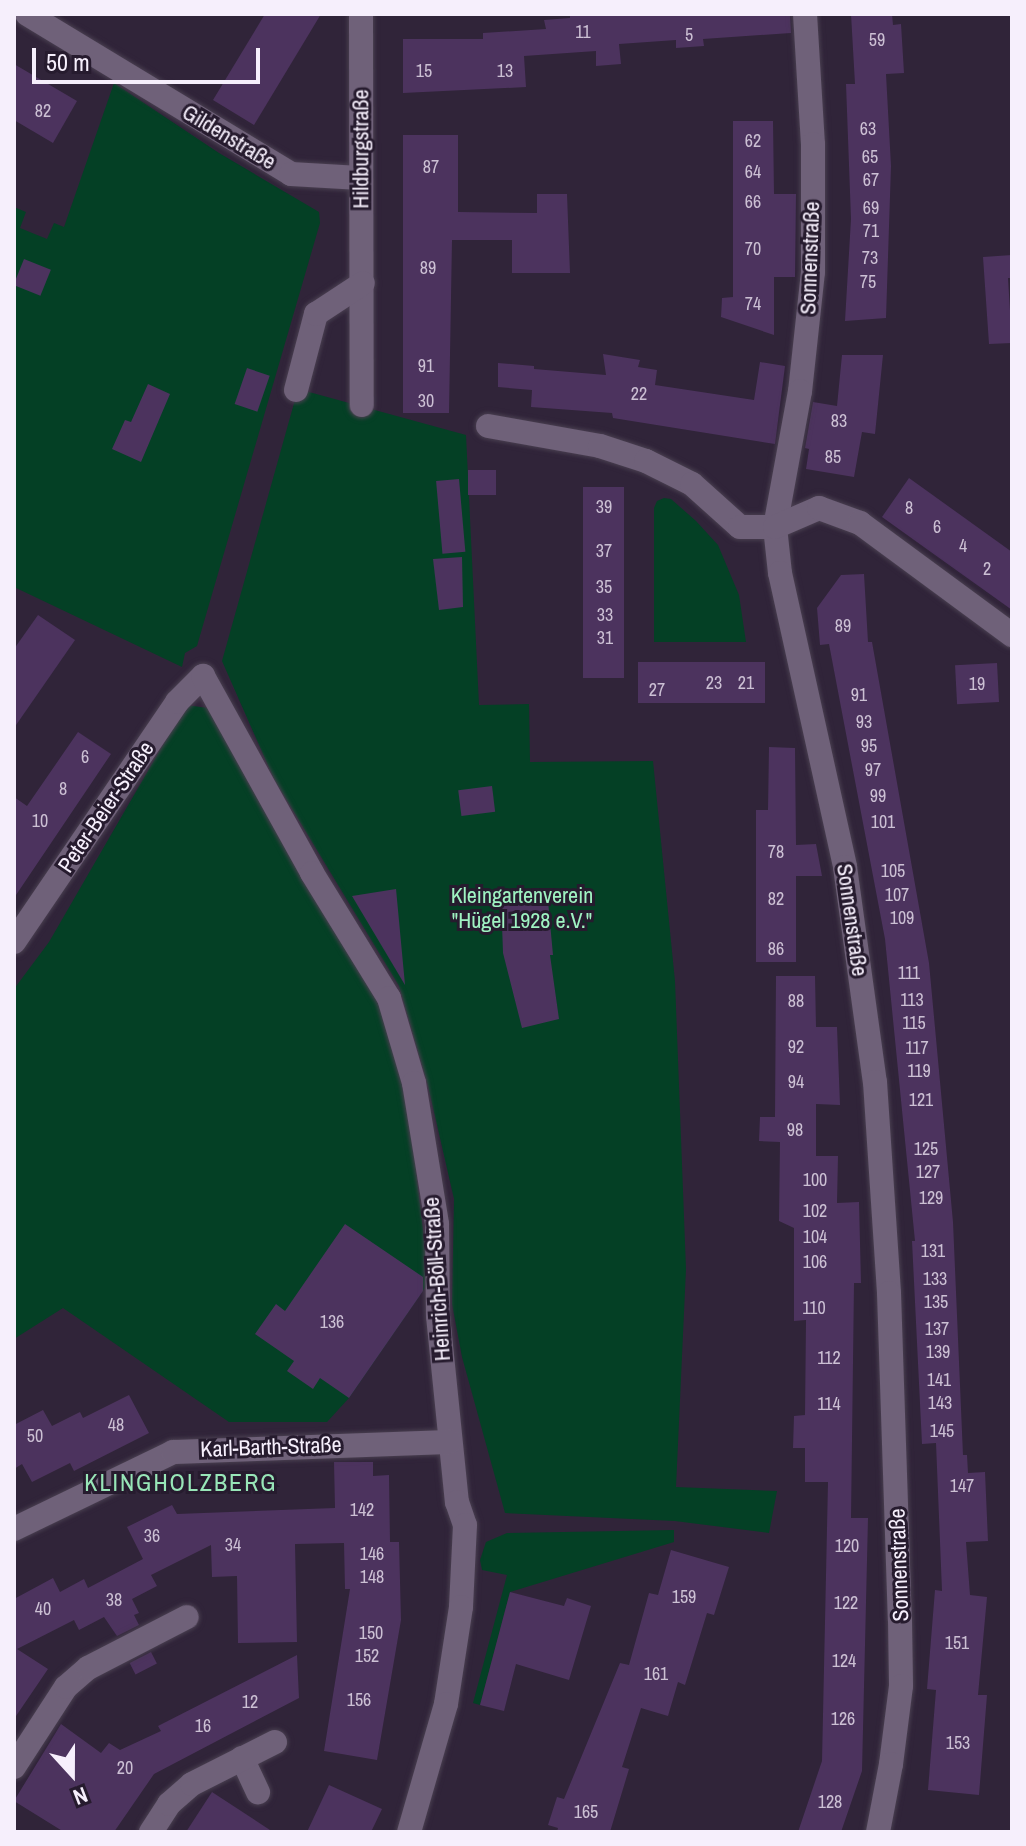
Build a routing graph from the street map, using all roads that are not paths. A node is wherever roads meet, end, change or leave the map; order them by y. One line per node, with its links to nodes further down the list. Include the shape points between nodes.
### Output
1 (27, 14): 4 (street, Gildenstraße, via 291,174)
2 (361, 14): 4 (street, Hildburgstraße)
3 (805, 14): 9 (street, Sonnenstraße, via 813,272 800,391)
4 (360, 178): 5 (street, Hildburgstraße)
5 (363, 283): 6 (street, via 316,314); 7 (street, Hildburgstraße)
6 (296, 390)
7 (362, 405)
8 (488, 426): 9 (street, via 600,446 646,461 692,484 740,527)
9 (775, 527): 10 (street, via 819,508 860,523); 22 (street, Sonnenstraße, via 780,573 845,867 875,1082 889,1293 901,1686)
10 (1012, 635)
11 (203, 676): 12 (street, Peter-Beier-Straße, via 177,702); 13 (street, Heinrich-Böll-Straße, via 312,873 389,998 414,1083 437,1224 438,1316)
12 (14, 942)
13 (450, 1442): 14 (street, Karl-Barth-Straße, via 173,1452); 21 (street, Heinrich-Böll-Straße, via 465,1525 461,1607 446,1704)
14 (14, 1529)
15 (187, 1617): 18 (street, via 77,1677)
16 (275, 1742): 17 (street)
17 (242, 1758): 19 (street); 20 (street, via 192,1784 169,1804)
18 (14, 1767)
19 (258, 1792)
20 (151, 1832)
21 (409, 1832)
22 (878, 1832)

